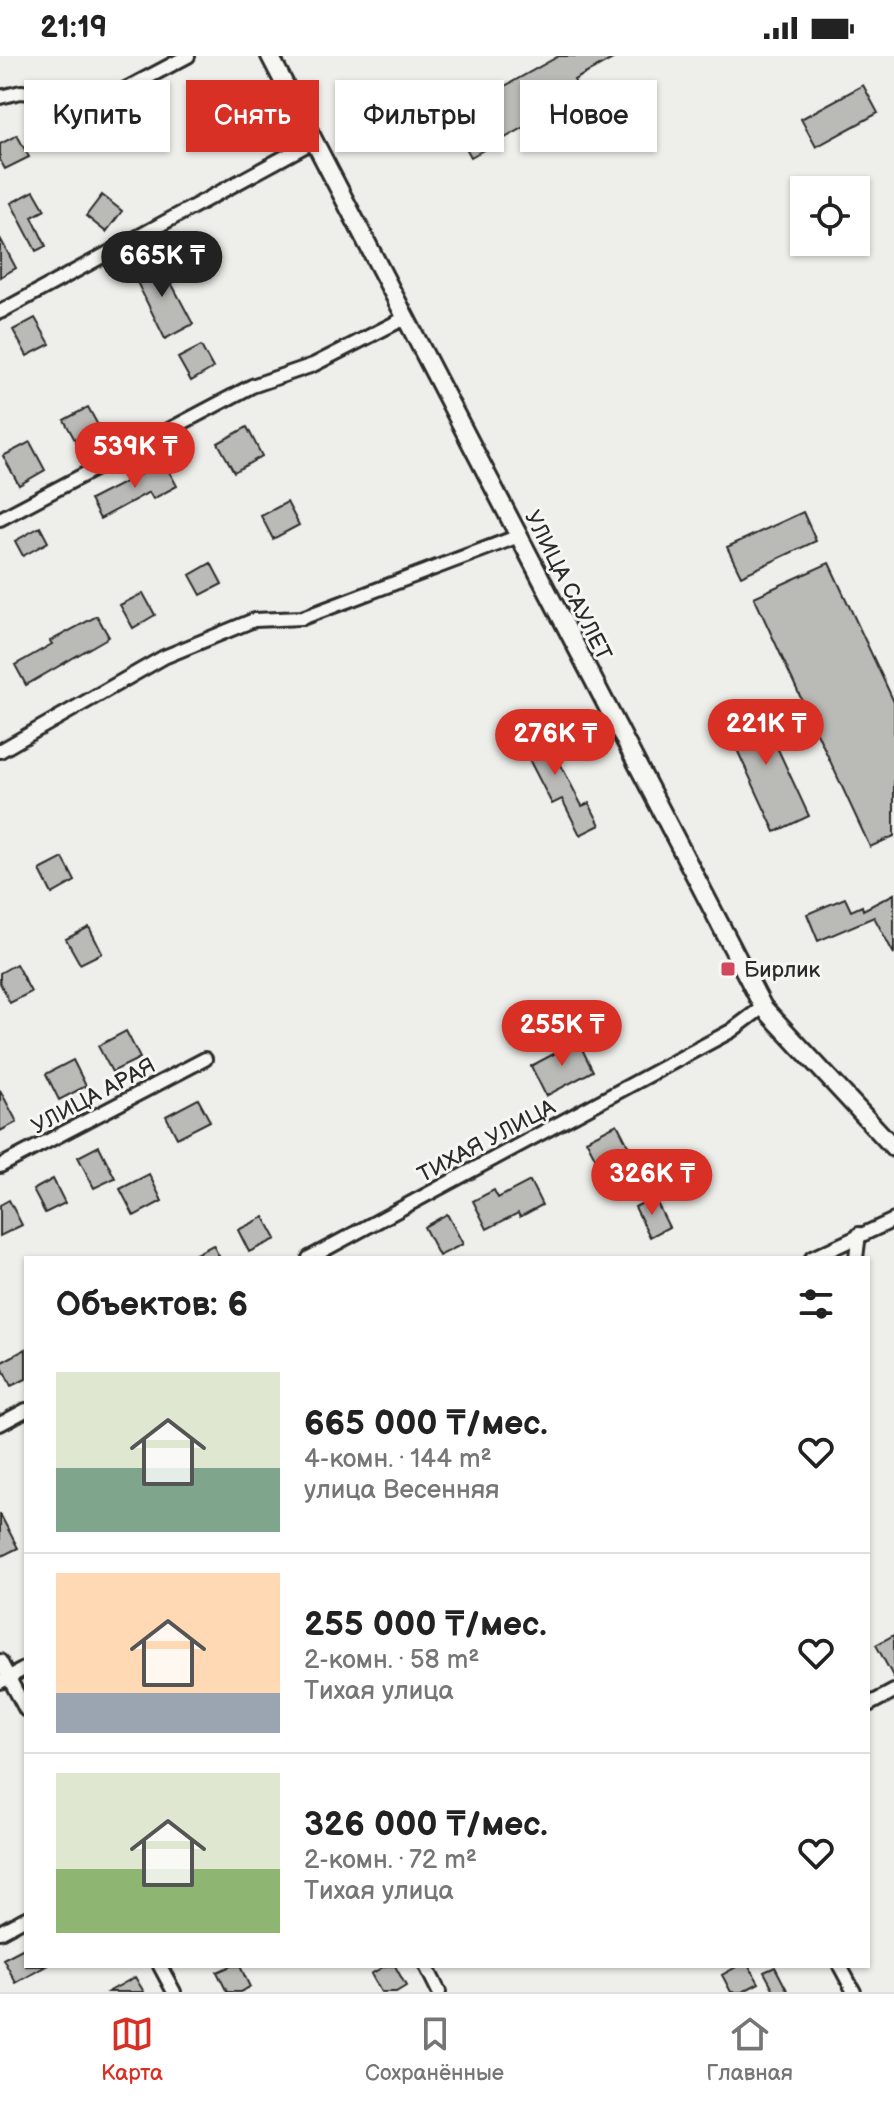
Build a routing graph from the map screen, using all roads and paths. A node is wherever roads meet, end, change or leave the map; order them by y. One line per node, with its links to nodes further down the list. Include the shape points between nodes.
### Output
1 (188, 56): 4 (street, via 103,101 21,92)
2 (270, 56): 3 (street, УЛИЦА САУЛЕТ)
3 (282, 80)
4 (0, 97)
5 (319, 151): 8 (street, УЛИЦА САУЛЕТ)
6 (294, 152): 7 (street)
7 (0, 312)
8 (405, 318): 9 (street, via 313,365 252,386); 10 (street, УЛИЦА САУЛЕТ)
9 (0, 519)
10 (519, 536): 11 (street, via 302,618 254,620 164,657); 12 (street, УЛИЦА САУЛЕТ)
11 (0, 751)
12 (763, 1007): 14 (street, УЛИЦА САУЛЕТ); 18 (street, ТИХАЯ УЛИЦА, via 731,1031)
13 (205, 1059): 15 (street, УЛИЦА АРАЯ)
14 (894, 1148)
15 (0, 1166)
16 (894, 1220): 17 (street)
17 (859, 1234): 19 (street); 20 (street)
18 (313, 1256)
19 (816, 1256)
20 (856, 1256)
21 (24, 1411): 22 (street)
22 (0, 1424)
23 (0, 1661): 25 (street)
24 (24, 1669): 25 (street)
25 (4, 1680): 28 (street)
26 (894, 1691): 27 (street)
27 (870, 1704)
28 (24, 1707)
29 (24, 1919): 30 (street)
30 (0, 1932)
31 (161, 1968): 35 (street)
32 (427, 1968): 36 (street)
33 (841, 1968): 34 (street)
34 (852, 1988): 37 (street)
35 (174, 1992)
36 (439, 1992)
37 (836, 1992)

